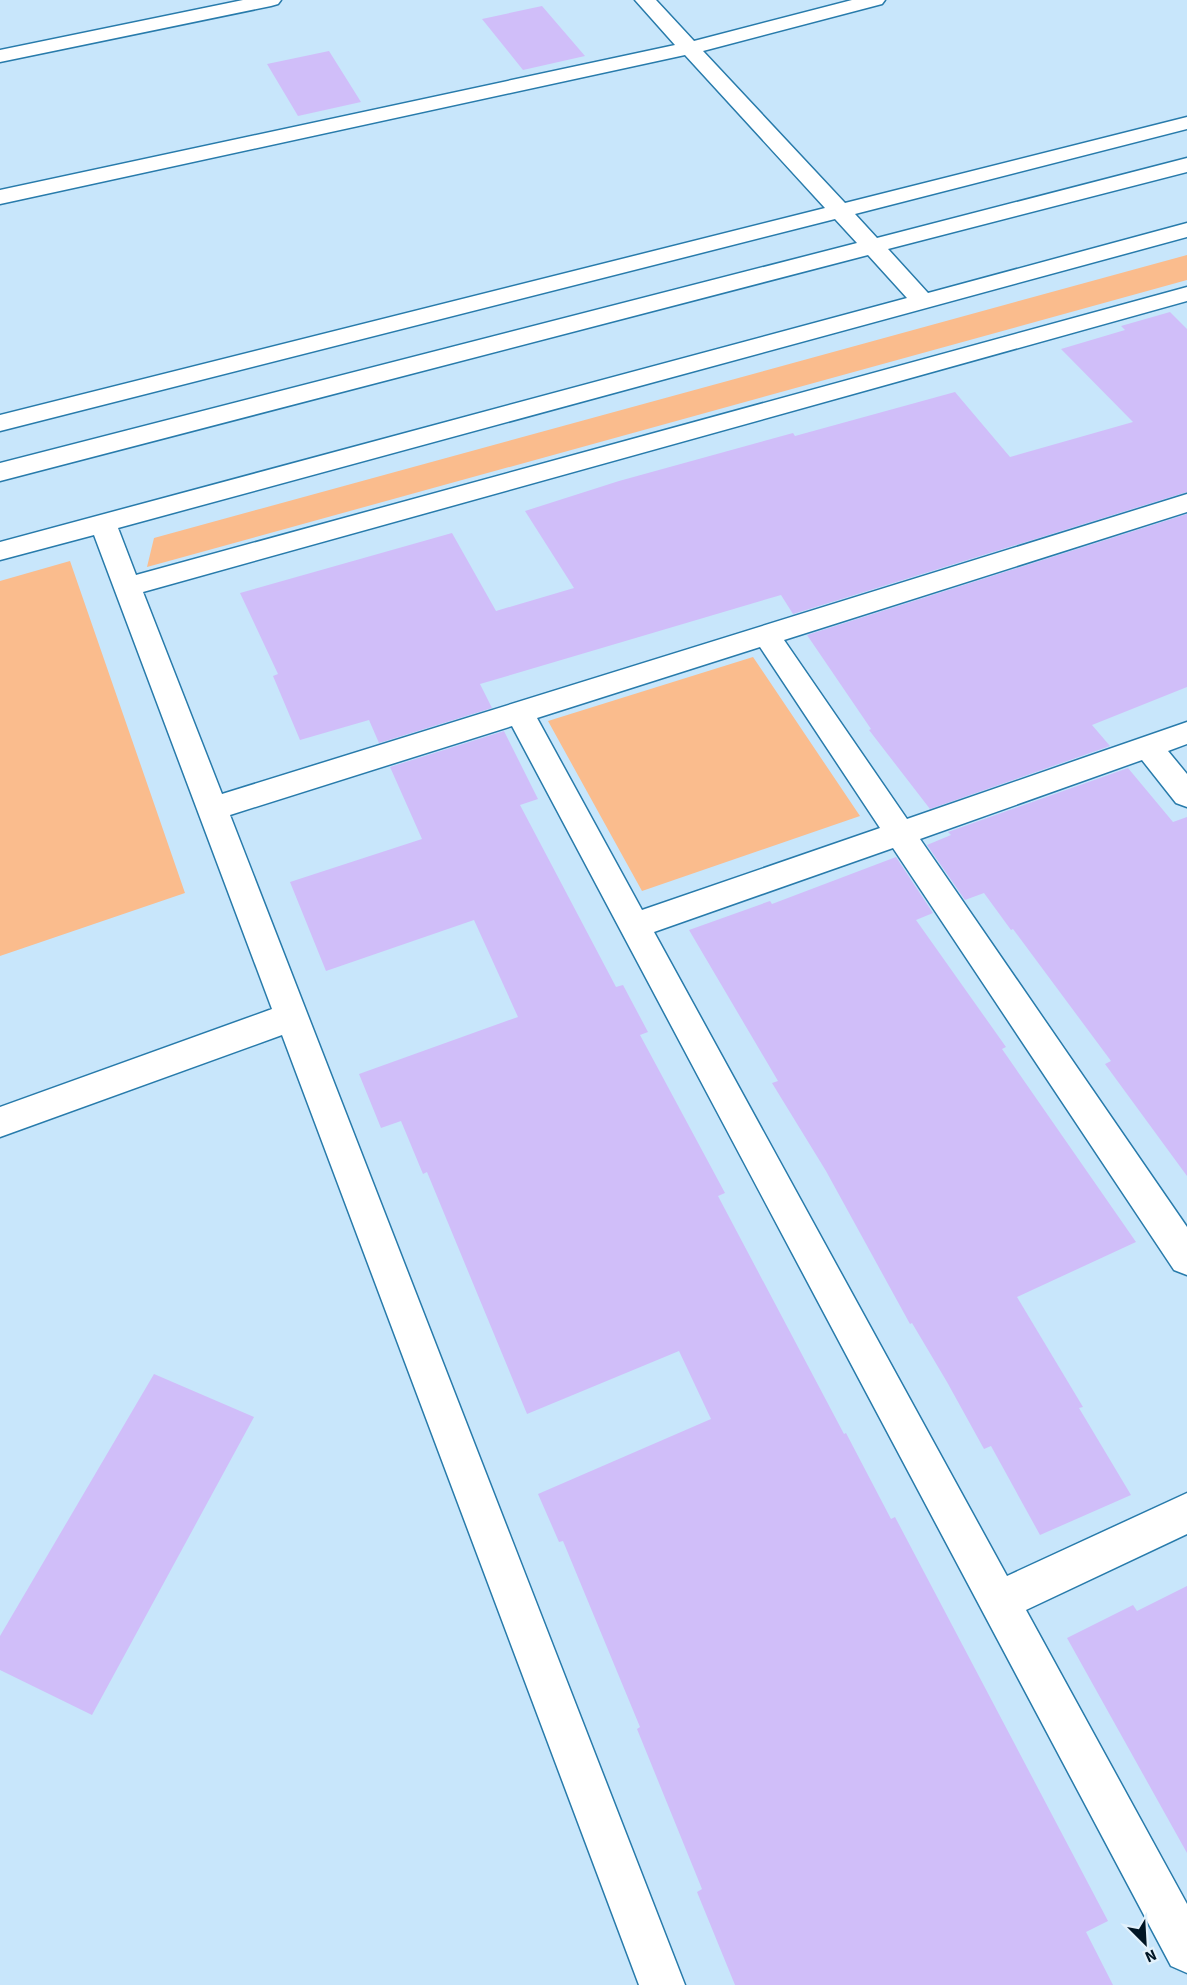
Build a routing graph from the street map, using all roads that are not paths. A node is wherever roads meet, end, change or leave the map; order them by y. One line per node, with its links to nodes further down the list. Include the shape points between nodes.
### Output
1 (271, 0): 5 (street)
2 (645, 0): 4 (street)
3 (875, 0): 4 (street)
4 (689, 48): 8 (street); 9 (street)
5 (0, 56)
6 (1187, 123): 9 (street)
7 (1187, 165): 11 (street)
8 (0, 197)
9 (839, 212): 11 (street); 14 (street)
10 (1187, 230): 13 (street)
11 (872, 246): 13 (street); 15 (street)
12 (1182, 300): 19 (street)
13 (924, 302): 17 (street)
14 (0, 423)
15 (0, 472)
16 (1187, 503): 20 (street)
17 (103, 523): 18 (street); 19 (street)
18 (0, 551)
19 (127, 587): 25 (street)
20 (766, 635): 21 (street); 26 (street)
21 (519, 712): 25 (street); 27 (street)
22 (1187, 733): 23 (street)
23 (1148, 747): 24 (street); 26 (street)
24 (1187, 795)
25 (212, 809): 28 (street)
26 (900, 833): 27 (street); 30 (street)
27 (634, 926): 32 (street)
28 (291, 1017): 29 (street); 34 (street)
29 (0, 1122)
30 (1187, 1258)
31 (1187, 1513): 32 (street)
32 (999, 1601): 33 (street)
33 (1187, 1950)
34 (662, 1985)

